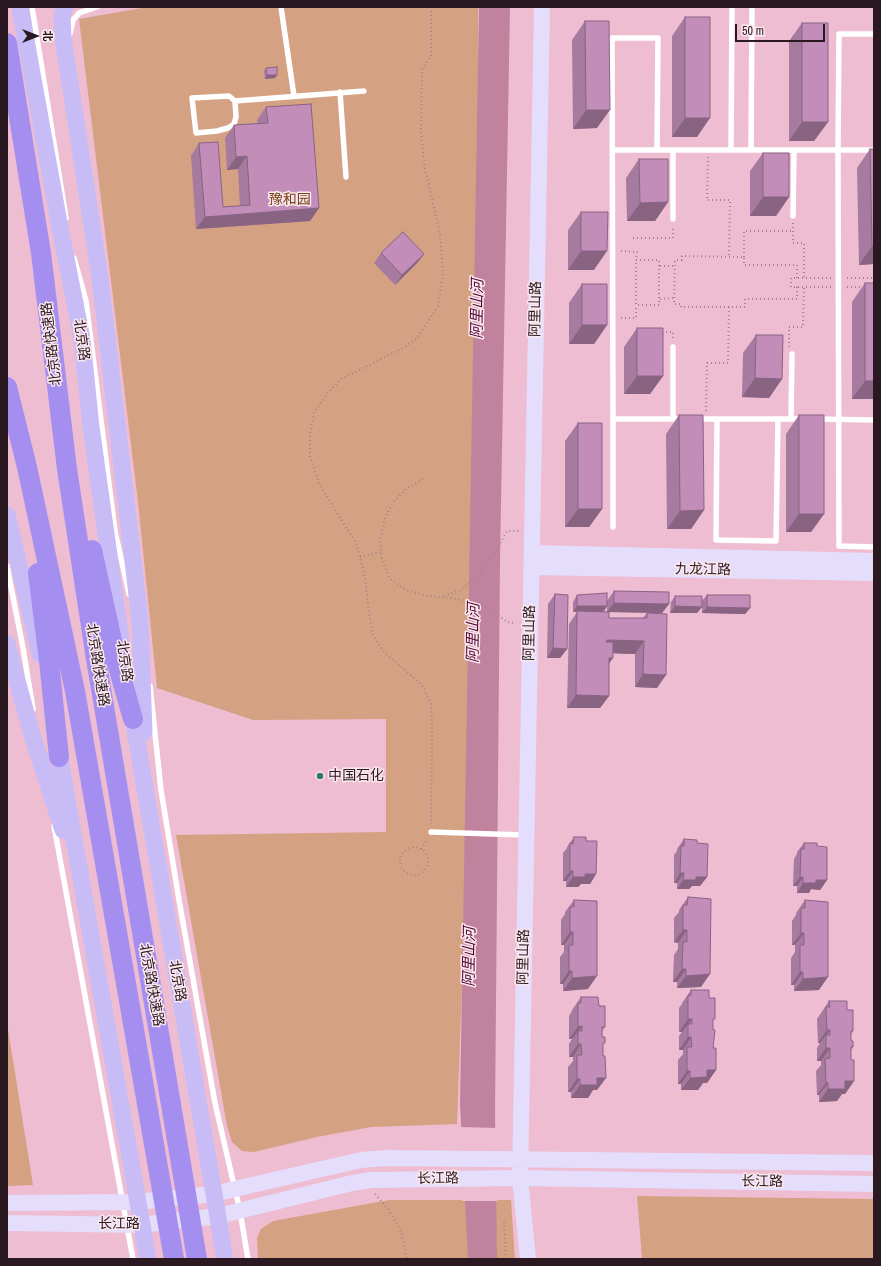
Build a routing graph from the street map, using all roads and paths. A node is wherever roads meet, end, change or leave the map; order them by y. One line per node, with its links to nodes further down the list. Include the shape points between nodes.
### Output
1 (20, 7): 86 (main road, 北京路, via 82,339 91,427)
2 (32, 7): 30 (lane)
3 (65, 7): 82 (main road, via 62,15 63,38 100,278 140,621)
4 (97, 7): 11 (lane, via 79,13 73,20)
5 (281, 7): 16 (lane)
6 (431, 7): 73 (path, via 431,56 422,69 421,133 425,169 440,234 443,276 438,306 417,338 405,347 341,379 314,413 310,434 310,457 320,485 357,545)
7 (542, 7): 74 (street, 阿里山路)
8 (732, 7): 22 (lane)
9 (752, 7): 23 (lane)
10 (874, 34): 25 (lane, via 839,34)
11 (70, 40)
12 (7, 43): 34 (highway, 北京路快速路)
13 (71, 48): 84 (lane, via 111,318 134,508)
14 (364, 91): 15 (lane)
15 (340, 92): 16 (lane); 27 (lane)
16 (294, 96): 17 (lane)
17 (235, 101): 17 (lane, via 229,96 192,98 196,133 216,131 234,124)
18 (613, 150): 19 (lane); 19 (lane, via 612,38 658,38); 33 (lane)
19 (657, 150): 20 (lane)
20 (673, 150): 21 (lane); 29 (lane)
21 (708, 150): 22 (lane); 36 (path, via 707,200 730,200)
22 (731, 150): 23 (lane)
23 (751, 150): 24 (lane)
24 (794, 150): 25 (lane); 28 (lane)
25 (838, 150): 26 (lane); 43 (lane)
26 (874, 150)
27 (346, 177)
28 (793, 216): 31 (path)
29 (673, 219): 32 (path, via 673,238)
30 (67, 224)
31 (793, 232): 37 (path, via 744,231); 42 (path, via 793,243 804,243)
32 (633, 238)
33 (613, 251): 38 (path, via 637,252); 53 (lane)
34 (41, 252): 86 (highway, via 59,337 91,545); 111 (highway, 北京路快速路, via 67,469 101,692)
35 (73, 253): 79 (lane, via 86,301 115,531)
36 (729, 257): 37 (path); 40 (path, via 682,256 682,260 675,260)
37 (744, 257): 41 (path, via 744,265 797,265)
38 (636, 260): 39 (path, via 659,260); 51 (path)
39 (659, 266): 40 (path); 49 (path)
40 (675, 266): 50 (path)
41 (797, 278): 42 (path); 45 (path, via 791,278 791,287)
42 (804, 278): 43 (path)
43 (838, 278): 44 (path); 47 (lane)
44 (874, 278)
45 (797, 287): 46 (path); 52 (path, via 797,299 745,299 745,308)
46 (804, 287): 47 (path); 56 (path, via 803,327 789,327 789,351)
47 (838, 287): 48 (path); 64 (lane)
48 (867, 287)
49 (659, 298): 50 (path); 51 (path, via 659,305)
50 (674, 298): 52 (path, via 674,304 681,304 681,307)
51 (636, 305): 53 (path, via 636,318)
52 (729, 307): 60 (path, via 728,363 707,363)
53 (613, 318): 58 (lane)
54 (657, 332): 55 (path, via 673,332)
55 (673, 347): 59 (lane)
56 (792, 354): 63 (lane)
57 (7, 387): 110 (highway, 北京路快速路, via 31,482 76,698)
58 (613, 419): 59 (lane); 69 (lane)
59 (673, 419): 60 (lane)
60 (706, 419): 61 (lane)
61 (716, 419): 62 (lane); 62 (lane, via 716,540 776,542)
62 (778, 419): 63 (lane)
63 (791, 419): 64 (lane)
64 (839, 419): 65 (lane); 71 (lane, via 839,546)
65 (874, 420)
66 (7, 436): 87 (highway, via 40,583)
67 (423, 479): 72 (path, via 406,489 393,502 385,518 380,542)
68 (7, 515): 87 (main road, via 44,668)
69 (613, 527)
70 (507, 531): 78 (path, via 479,575 462,590)
71 (874, 546)
72 (381, 552): 73 (path); 78 (path, via 390,579 406,590)
73 (360, 557): 90 (path, via 374,635 383,651 422,685 431,703)
74 (532, 560): 75 (street, 九龙江路); 77 (street, 九龙江路); 91 (street, 阿里山路)
75 (874, 562)
76 (7, 566): 88 (lane)
77 (874, 573)
78 (442, 597): 81 (path, via 478,603)
79 (130, 598)
80 (132, 606): 82 (lane)
81 (507, 622)
82 (140, 642): 89 (main road)
83 (7, 644): 88 (main road)
84 (148, 661)
85 (149, 676): 99 (lane, via 167,829 215,1103)
86 (132, 719): 89 (main road, 北京路)
87 (59, 757): 93 (main road)
88 (44, 770): 93 (main road); 101 (lane)
89 (147, 808): 100 (main road, 北京路)
90 (431, 832): 91 (lane); 92 (path)
91 (527, 835): 94 (street, 阿里山路)
92 (421, 849): 92 (path, via 427,858 426,868 417,874 407,873 401,866 402,854 409,848)
93 (84, 900): 101 (main road)
94 (521, 1158): 95 (street, 长江路); 96 (street, 阿里山路); 99 (street, 长江路, via 361,1160)
95 (874, 1163)
96 (520, 1178): 97 (street, 长江路); 98 (street, 长江路); 116 (street, 阿里山路)
97 (364, 1181): 103 (street, 长江路); 114 (path, via 388,1209 401,1231)
98 (874, 1184)
99 (235, 1190): 100 (street, 长江路); 103 (lane)
100 (213, 1194): 101 (street, 长江路); 104 (main road, 北京路)
101 (130, 1202): 102 (street, 长江路); 107 (main road)
102 (7, 1203)
103 (240, 1211): 104 (street, 长江路); 113 (lane)
104 (218, 1216): 107 (street, 长江路); 112 (main road, 北京路)
105 (504, 1222): 115 (path)
106 (7, 1223): 107 (street, 长江路)
107 (134, 1224): 108 (lane); 109 (main road)
108 (133, 1259)
109 (148, 1259)
110 (174, 1259)
111 (197, 1259)
112 (225, 1259)
113 (248, 1259)
114 (406, 1259)
115 (506, 1259)
116 (528, 1259)

